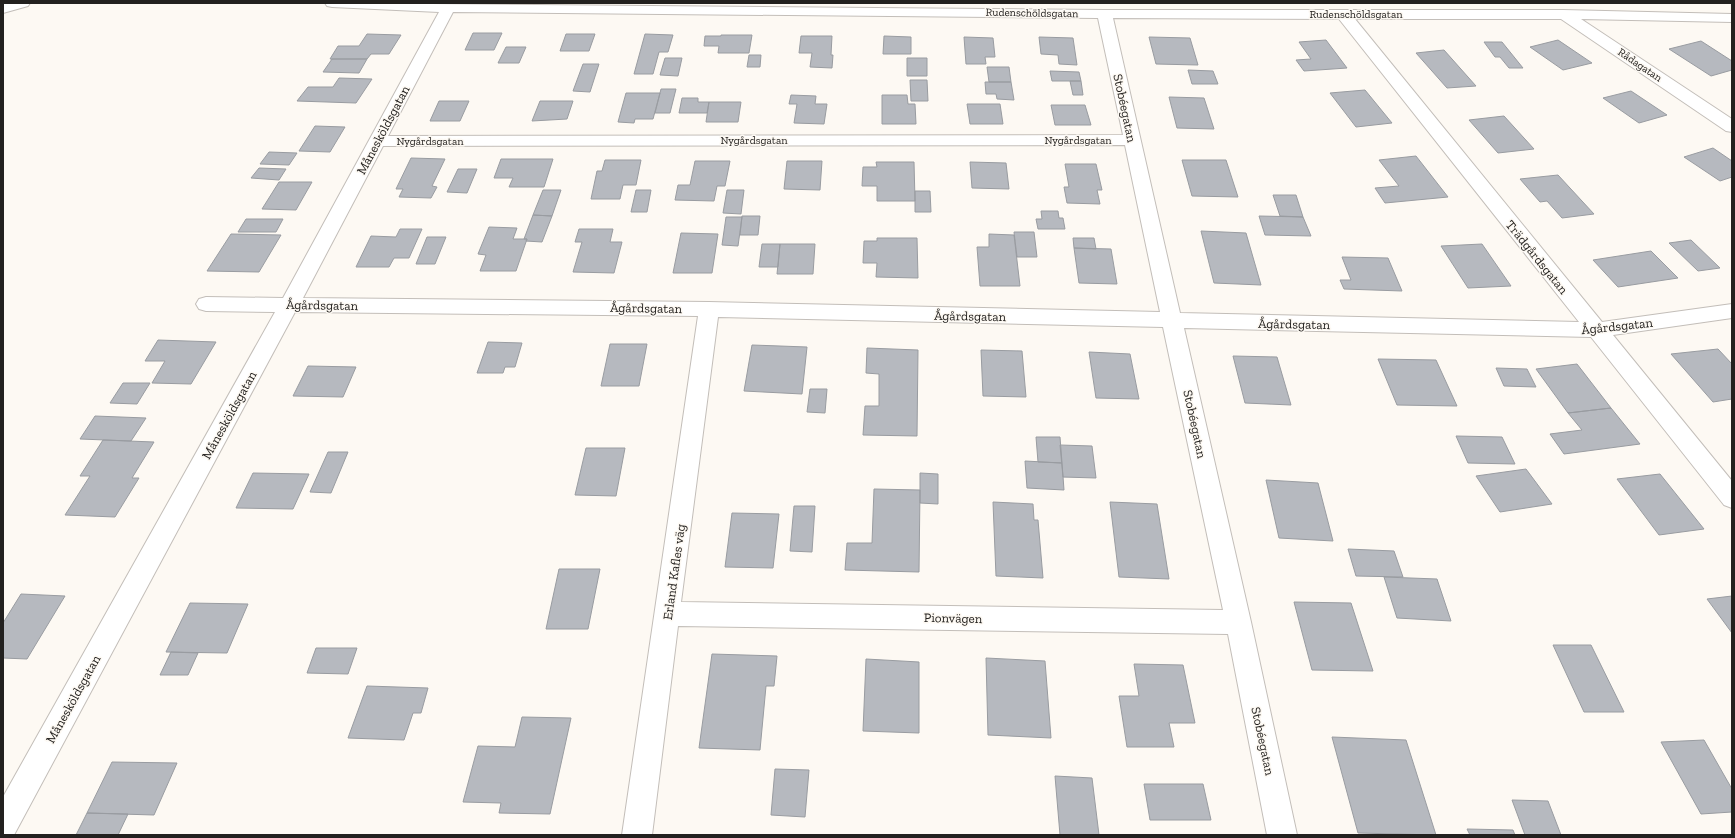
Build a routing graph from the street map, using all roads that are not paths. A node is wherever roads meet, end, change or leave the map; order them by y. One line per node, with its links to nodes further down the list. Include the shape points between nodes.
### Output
1 (332, 3): 3 (street, Rudenschöldsgatan)
2 (1547, 3): 6 (street, Rådagatan)
3 (450, 6): 4 (street, Rudenschöldsgatan); 10 (street, Månesköldsgatan)
4 (1104, 14): 5 (street, Rudenschöldsgatan); 9 (street, Stobéegatan)
5 (1343, 14): 6 (street, Rudenschöldsgatan); 16 (street, Trädgårdsgatan)
6 (1565, 15): 7 (street, Rudenschöldsgatan); 8 (street, Rådagatan)
7 (1732, 18)
8 (1732, 127)
9 (1132, 140): 10 (street, Nygårdsgatan); 15 (street, Stobéegatan)
10 (376, 142): 12 (street, Månesköldsgatan)
11 (206, 304): 12 (street, Ågårdsgatan)
12 (289, 305): 13 (street, Ågårdsgatan); 20 (street, Månesköldsgatan)
13 (709, 309): 15 (street, Ågårdsgatan); 18 (street, Erland Kafles väg)
14 (1732, 311): 16 (street, Ågårdsgatan)
15 (1172, 321): 16 (street, Ågårdsgatan); 19 (street, Stobéegatan)
16 (1596, 330): 17 (street, Trädgårdsgatan)
17 (1732, 498)
18 (669, 614): 19 (street, Pionvägen); 21 (street, Erland Kafles väg)
19 (1238, 622): 22 (street, Stobéegatan)
20 (3, 826)
21 (637, 835)
22 (1282, 835)

